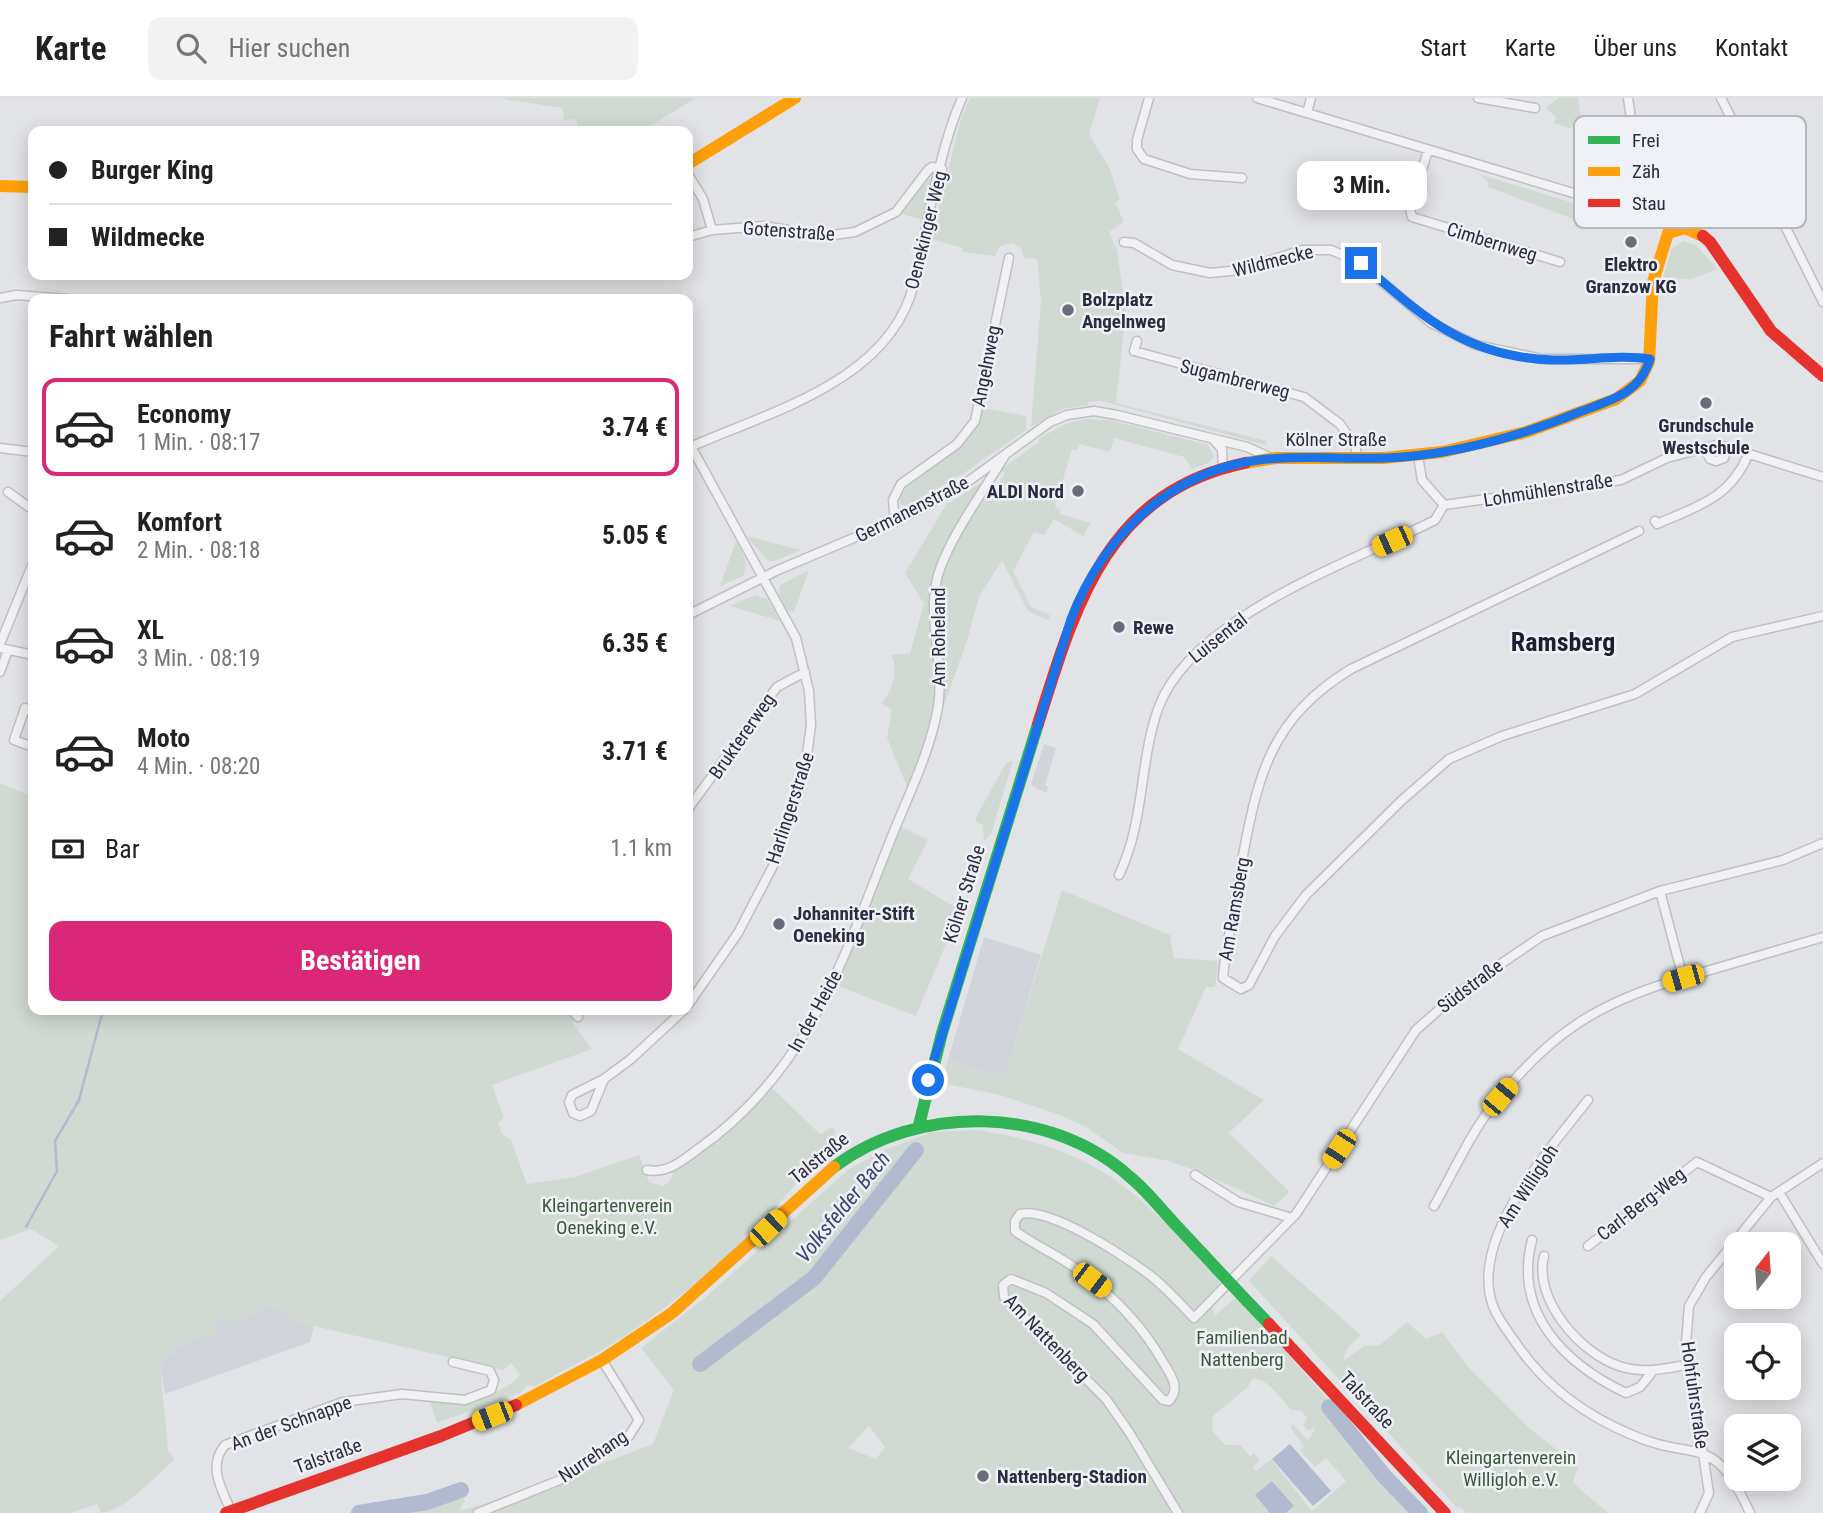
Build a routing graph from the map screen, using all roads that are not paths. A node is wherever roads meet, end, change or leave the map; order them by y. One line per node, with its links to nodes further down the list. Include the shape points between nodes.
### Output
1 (795, 98): 14 (main road)
2 (962, 98): 15 (street, Oenekinger Weg)
3 (1149, 98): 16 (street, via 1137,144 1144,159 1189,174)
4 (1257, 98): 10 (street)
5 (1311, 98): 10 (street)
6 (1478, 98): 9 (street)
7 (1628, 98): 11 (street)
8 (1721, 98): 12 (street)
9 (1535, 108)
10 (1307, 113): 13 (street)
11 (1631, 116)
12 (1730, 116)
13 (1428, 150): 20 (street); 27 (street, Cimbernweg, via 1410,209 1412,217)
14 (693, 161)
15 (942, 169): 23 (street, Gotenstraße, via 928,170 892,215 855,232 812,235 763,226); 35 (street, Oenekinger Weg, via 913,287 897,322 880,344 814,395)
16 (1242, 178)
17 (693, 182): 23 (street)
18 (0, 186): 19 (main road)
19 (28, 187)
20 (1574, 194)
21 (1786, 228): 30 (street)
22 (1673, 229): 32 (main road, via 1664,241 1652,289); 33 (main road, via 1692,229 1710,242 1771,331)
23 (712, 230): 24 (street, Gotenstraße)
24 (693, 236)
25 (1124, 242): 32 (street, Wildmecke, via 1172,265 1210,273 1245,269 1302,250 1331,250 1357,261 1431,323 1482,347 1542,359)
26 (1009, 258): 52 (street, Angelnweg, via 975,421 957,444 901,484 893,500)
27 (1560, 262)
28 (28, 296): 29 (street)
29 (0, 298)
30 (1823, 302)
31 (1137, 341): 43 (street, Sugambrerweg, via 1134,351 1304,397 1340,424)
32 (1650, 359): 42 (main road, Kölner Straße, via 1636,386 1599,405 1485,443)
33 (1823, 376)
34 (1214, 440): 36 (street, Germanenstraße); 41 (street, Germanenstraße, via 1090,411 1050,422); 46 (street, via 1222,449)
35 (693, 443)
36 (1232, 443): 44 (street, Germanenstraße); 45 (street)
37 (1704, 447): 49 (street, Lohmühlenstraße, via 1667,457 1621,480)
38 (0, 448): 39 (street)
39 (28, 451)
40 (693, 452): 55 (street, Harlingerstraße)
41 (1005, 455): 52 (street, Germanenstraße, via 966,483); 64 (street, Am Roheland, via 939,573 935,603 938,705)
42 (1418, 456): 43 (main road, Kölner Straße); 49 (street, via 1422,480)
43 (1358, 458): 44 (main road, Kölner Straße)
44 (1272, 459): 45 (main road, Kölner Straße)
45 (1239, 463): 46 (main road, Kölner Straße)
46 (1223, 468): 75 (main road, Kölner Straße, via 1139,514 1107,550 1083,590 942,1032)
47 (1823, 477): 51 (street, via 1746,454 1737,478 1726,490 1657,524)
48 (8, 492): 50 (street)
49 (1444, 505): 67 (street, Luisental, via 1435,520 1256,609 1198,650 1181,669 1158,708 1136,828)
50 (28, 506)
51 (1655, 521)
52 (895, 522): 55 (street, Germanenstraße)
53 (1639, 531): 57 (street, Am Ramsberg, via 1352,669 1301,707 1279,735 1256,786 1224,967 1227,982 1241,989 1249,985 1275,936 1306,895 1449,760 1502,736 1635,694 1732,637)
54 (28, 577): 58 (street)
55 (764, 577): 56 (street, Germanenstraße); 60 (street, Harlingerstraße, via 796,638)
56 (693, 612)
57 (1823, 616)
58 (3, 647): 59 (street); 61 (street)
59 (28, 654)
60 (805, 671): 65 (street, Bruktererweg, via 777,687); 71 (street, Harlingerstraße, via 811,743 786,833 738,933)
61 (0, 672)
62 (28, 709): 63 (street, via 14,740)
63 (28, 745)
64 (910, 790): 77 (street, In der Heide, via 833,984 792,1055 759,1096 709,1141 660,1172)
65 (693, 802)
66 (1823, 843): 68 (street, Südstraße, via 1783,860)
67 (1119, 875)
68 (1660, 891): 70 (street); 81 (street, Südstraße, via 1542,936 1424,1021)
69 (1823, 937): 70 (street)
70 (1683, 978): 80 (street, via 1623,996 1553,1041 1493,1105)
71 (693, 998)
72 (679, 1015): 73 (street)
73 (604, 1079): 73 (street, via 572,1095 573,1113 580,1116 591,1111)
74 (1588, 1100): 91 (street, Am Willigloh, via 1499,1230 1492,1252 1493,1306 1528,1360 1570,1400 1631,1435)
75 (919, 1125): 86 (main road, Talstraße, via 965,1120 1017,1124 1084,1146 1130,1176); 87 (main road, Talstraße, via 863,1147 839,1163 702,1289)
76 (1823, 1163): 79 (street, Hohfuhrstraße)
77 (647, 1170)
78 (1195, 1175): 81 (street, via 1238,1202)
79 (1775, 1195): 83 (street, Carl-Berg-Weg, via 1697,1162); 85 (street); 89 (street, Hohfuhrstraße, via 1693,1299 1685,1328)
80 (1434, 1206)
81 (1292, 1218): 86 (street, Südstraße)
82 (1532, 1240): 90 (street, Am Willigloh, via 1526,1262 1529,1296 1544,1327 1572,1359 1626,1393 1640,1387)
83 (1588, 1246)
84 (1544, 1256): 90 (street, via 1541,1269 1547,1291 1576,1336 1617,1365)
85 (1823, 1264)
86 (1230, 1282): 94 (street, Am Nattenberg, via 1194,1318 1149,1274 1102,1245 1032,1212 1020,1214 1015,1221 1015,1231 1111,1295 1146,1332 1174,1381 1173,1396 1169,1401 1163,1399 1093,1324 1046,1293 1011,1279 1003,1285 1004,1297 1112,1407); 95 (main road, Talstraße)
87 (602, 1360): 92 (main road, Talstraße, via 492,1416); 93 (street, Nurrehang, via 639,1420 629,1436 566,1476)
88 (453, 1362): 92 (street, An der Schnappe, via 490,1371 494,1380 491,1390 465,1400 402,1394 343,1402 225,1445 215,1469)
89 (1690, 1364): 90 (street); 91 (street, Hohfuhrstraße)
90 (1653, 1371)
91 (1703, 1452): 96 (street, Hohfuhrstraße, via 1709,1493); 97 (street, via 1728,1472)
92 (229, 1512)
93 (478, 1513)
94 (1178, 1513)
95 (1445, 1513)
96 (1700, 1513)
97 (1750, 1513)

